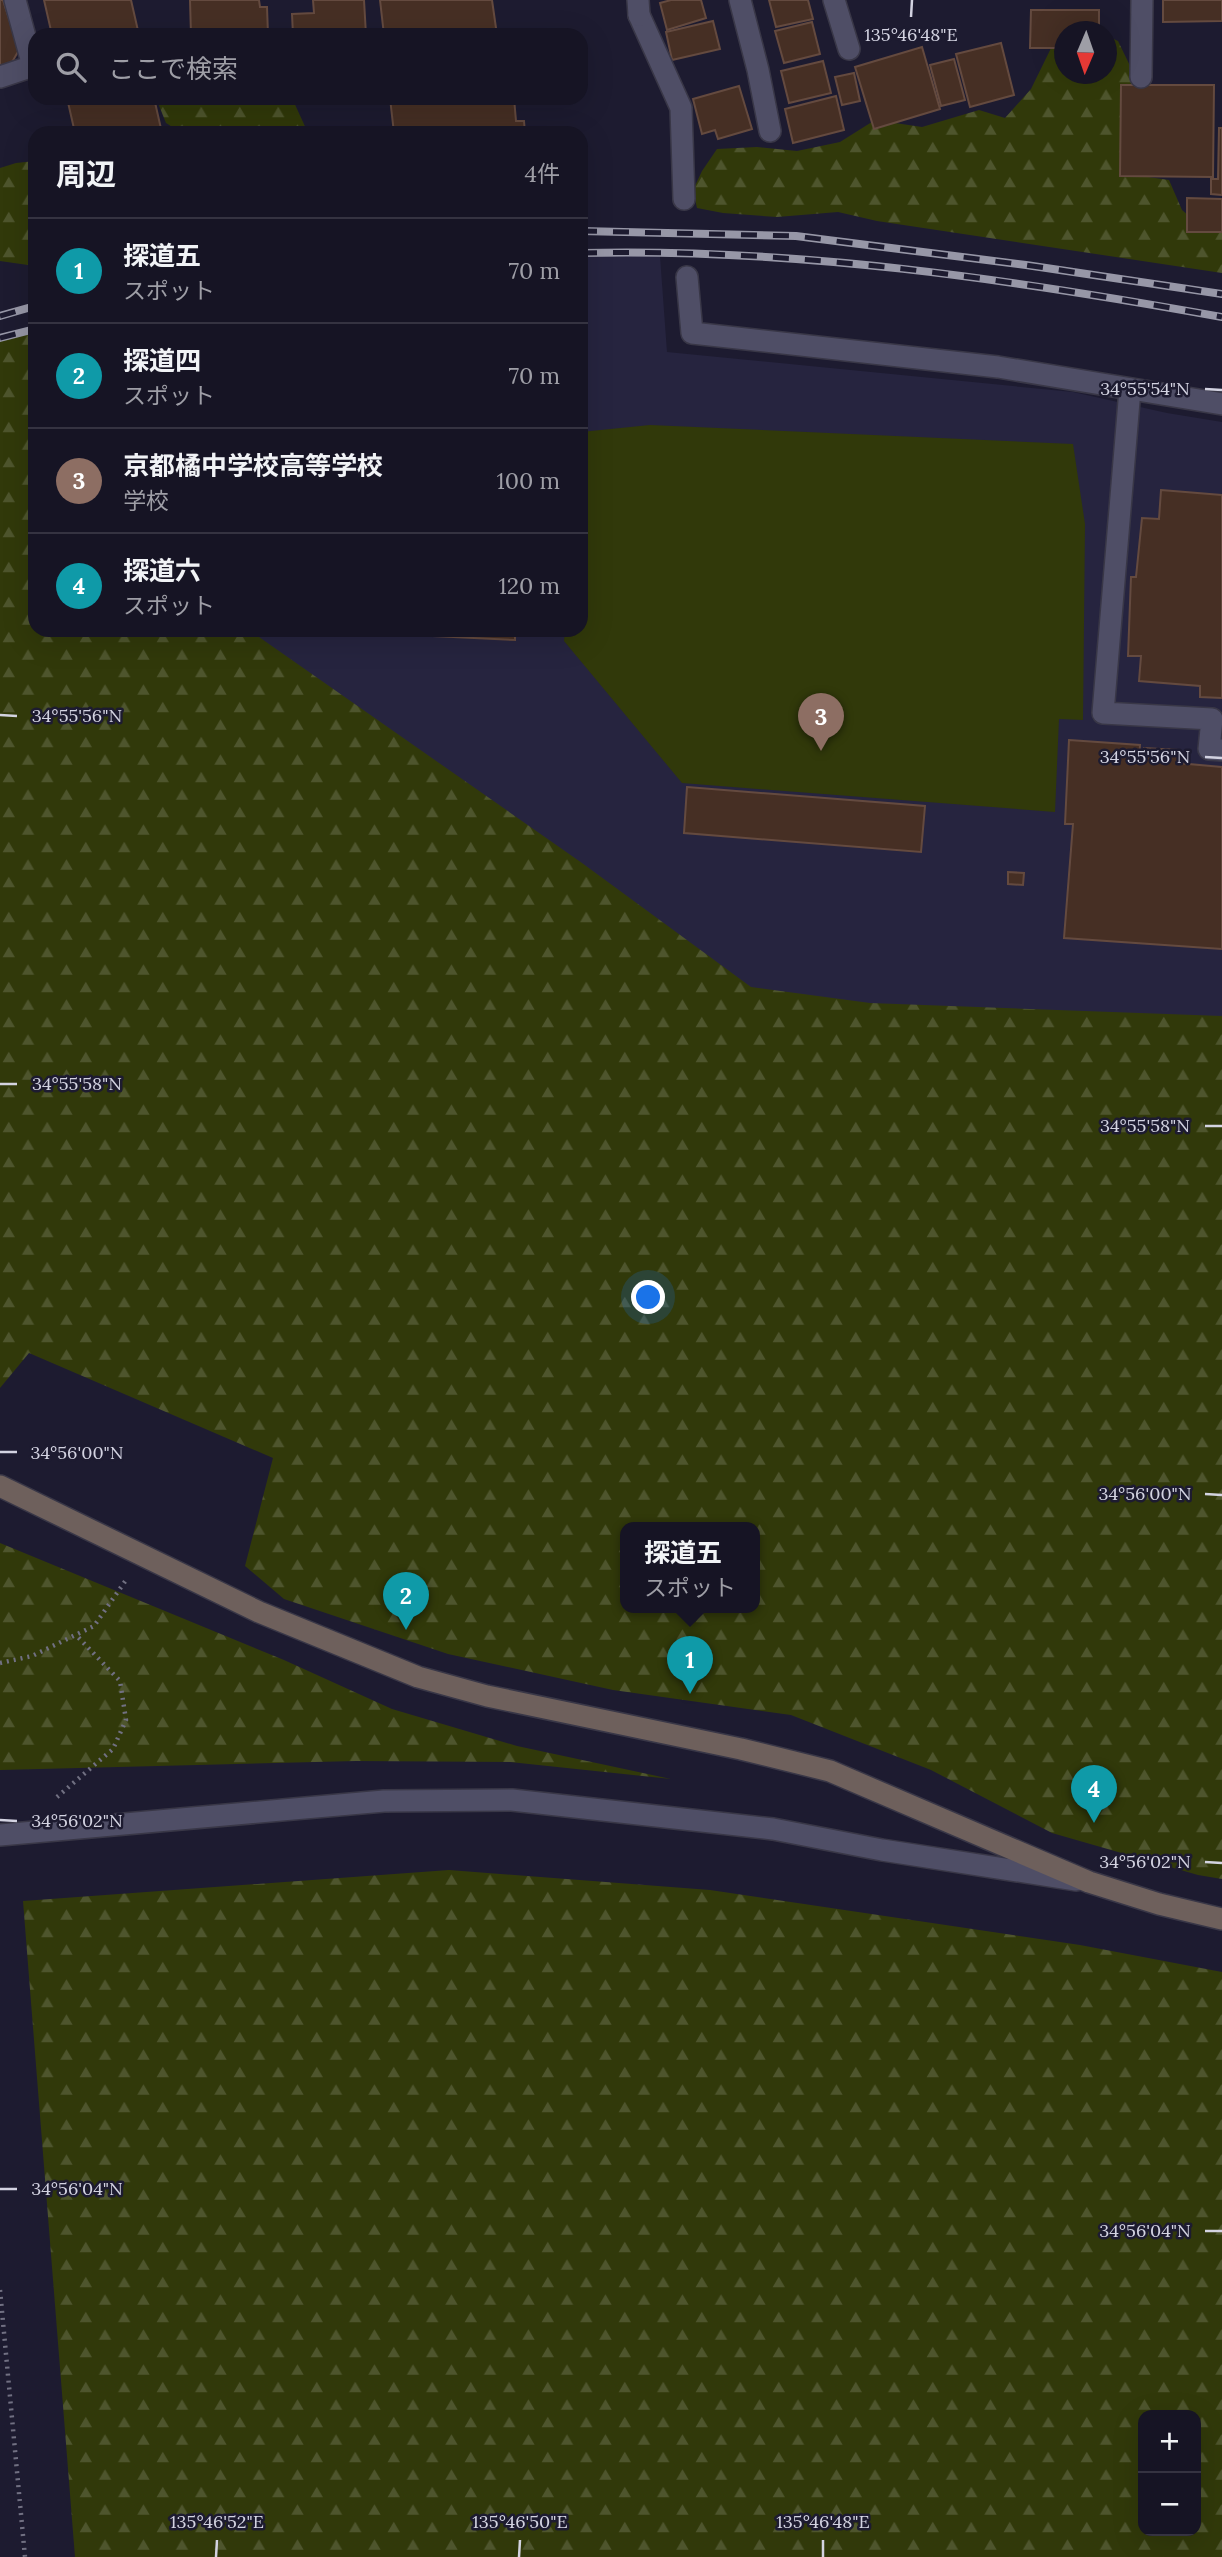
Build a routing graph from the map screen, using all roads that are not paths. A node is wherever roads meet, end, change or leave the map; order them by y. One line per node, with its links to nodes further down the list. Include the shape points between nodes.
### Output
1 (15, 0): 6 (street)
2 (740, 0): 11 (street)
3 (834, 0): 7 (street)
4 (1142, 0): 10 (street)
5 (639, 7): 12 (street, via 681,108)
6 (28, 48)
7 (849, 49)
8 (28, 68): 9 (street)
9 (0, 77)
10 (1141, 77)
11 (770, 131)
12 (684, 199)
13 (687, 277): 14 (street, via 692,333 998,367)
14 (1130, 389): 15 (street); 16 (street, via 1103,713 1212,719 1209,749)
15 (1222, 404)
16 (1222, 750)
17 (0, 1486): 19 (street, via 259,1612 418,1677 830,1771)
18 (0, 1835): 19 (street, via 384,1801 512,1800 773,1829)
19 (1089, 1882): 20 (street)
20 (1222, 1919)

